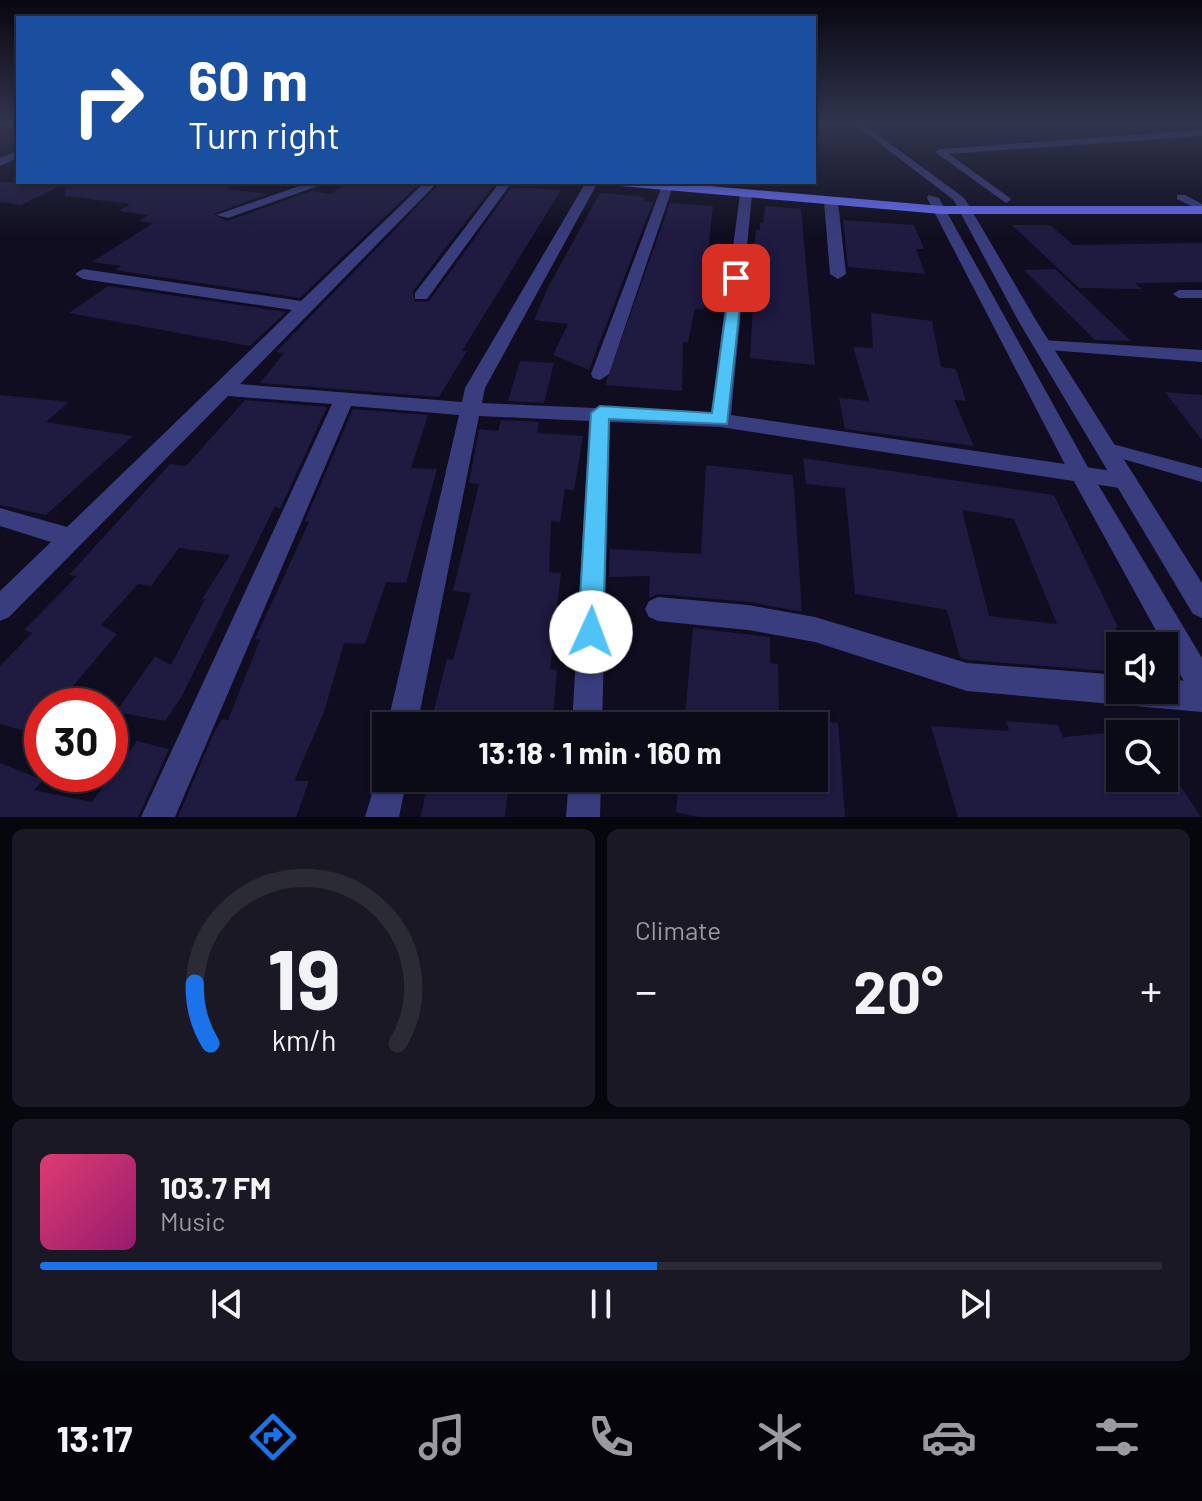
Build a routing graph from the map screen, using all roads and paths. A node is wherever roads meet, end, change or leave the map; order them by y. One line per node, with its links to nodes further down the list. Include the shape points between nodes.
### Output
1 (900, 161): 14 (lane)
2 (953, 161): 12 (lane)
3 (317, 184): 16 (street)
4 (430, 184): 22 (street)
5 (505, 184): 21 (street)
6 (591, 184): 28 (street, via 484,367)
7 (644, 184): 8 (main road)
8 (667, 186): 9 (main road); 25 (street)
9 (747, 188): 13 (main road); 14 (main road); 30 (street)
10 (1202, 196): 11 (main road)
11 (1181, 197): 12 (main road); 15 (lane)
12 (1006, 200): 14 (main road)
13 (831, 202): 14 (main road); 18 (street)
14 (950, 205): 15 (main road); 23 (street); 32 (street)
15 (1202, 209)
16 (223, 215)
17 (83, 274): 22 (street)
18 (838, 274)
19 (1179, 294): 20 (lane)
20 (1202, 294)
21 (421, 296)
22 (306, 307): 26 (street)
23 (1042, 345): 24 (street); 31 (street)
24 (1202, 356)
25 (600, 374)
26 (223, 389): 27 (street); 36 (street)
27 (345, 398): 28 (street); 46 (street)
28 (469, 409): 29 (street); 42 (street)
29 (600, 413): 30 (street); 43 (street)
30 (720, 420): 32 (street)
31 (1105, 448): 33 (lane); 34 (street)
32 (1082, 476): 34 (street); 40 (street)
33 (1201, 476)
34 (1126, 481): 37 (street)
35 (0, 517): 36 (street)
36 (71, 538): 38 (street)
37 (1202, 606)
38 (0, 609)
39 (658, 609): 41 (street, via 797,625 967,677)
40 (1202, 686)
41 (1202, 697)
42 (405, 712)
43 (588, 712)
44 (388, 792): 47 (street)
45 (584, 792): 48 (street)
46 (158, 817)
47 (382, 817)
48 (583, 817)

